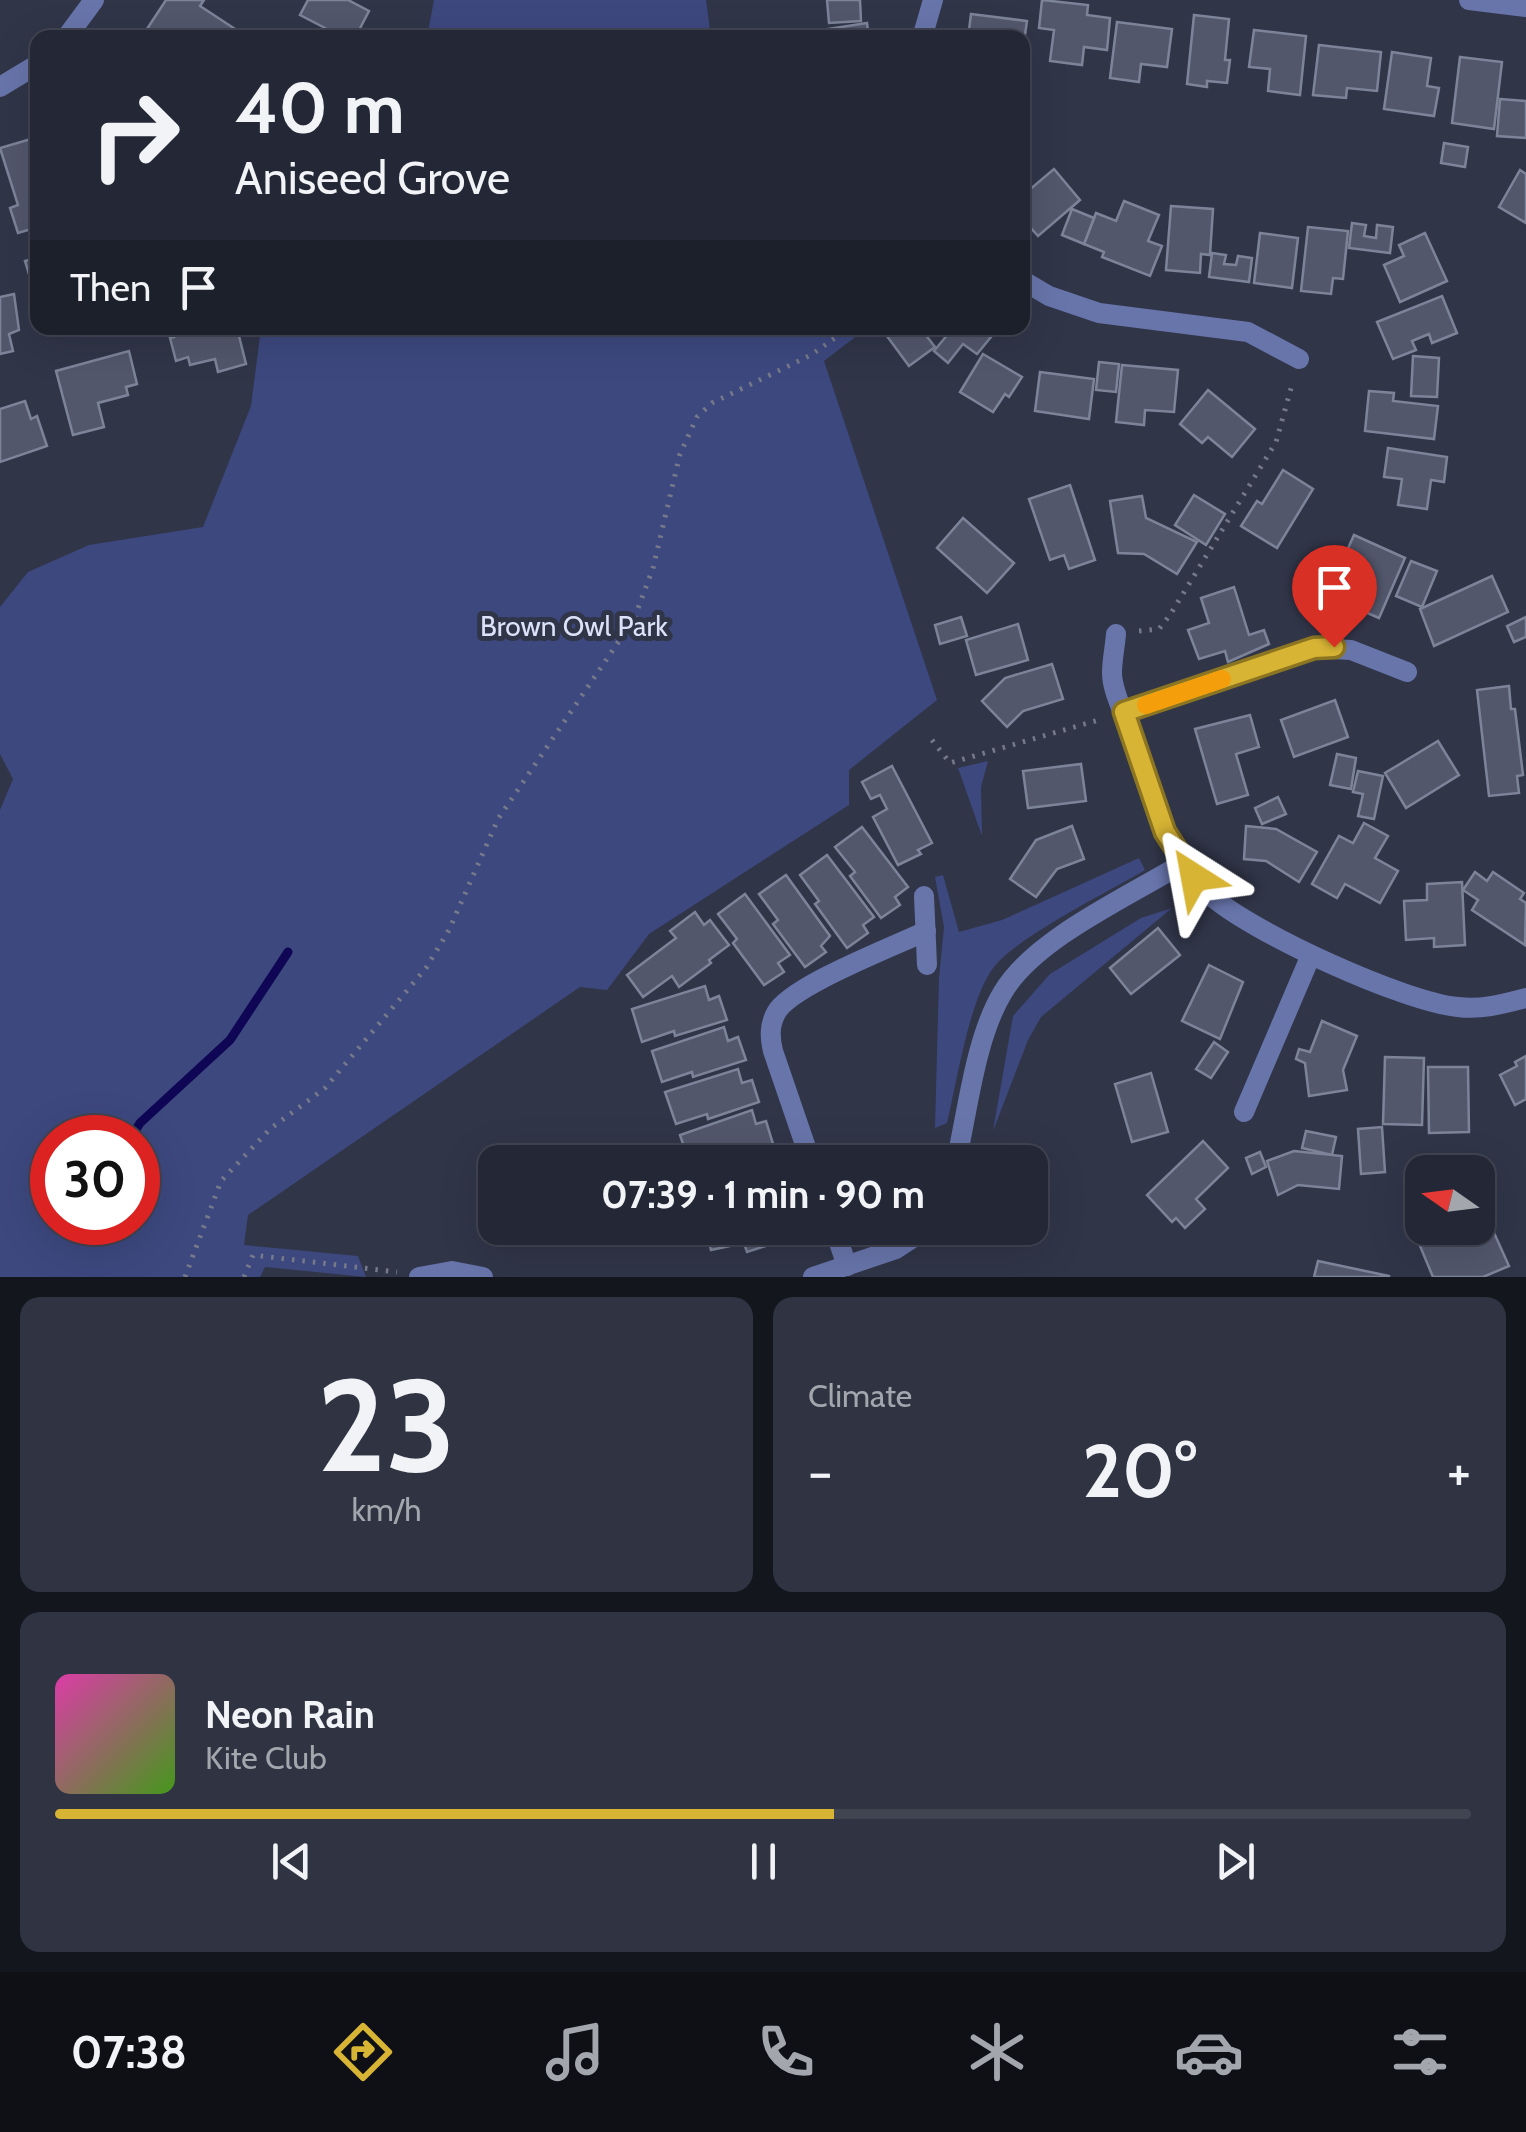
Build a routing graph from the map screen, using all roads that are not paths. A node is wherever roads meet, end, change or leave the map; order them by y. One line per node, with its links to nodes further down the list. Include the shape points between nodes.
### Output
1 (94, 0): 5 (street)
2 (933, 0): 6 (street)
3 (1469, 0): 4 (street)
4 (1526, 7)
5 (72, 30)
6 (924, 30)
7 (30, 69): 8 (street)
8 (0, 87)
9 (1030, 285): 10 (street, via 1099,313 1248,332)
10 (1299, 359)
11 (1116, 634): 13 (street, via 1112,676)
12 (1408, 672): 13 (street, via 1351,650 1314,648)
13 (1124, 712): 14 (street, via 1165,832)
14 (1183, 863): 17 (street, via 1234,913); 22 (street, via 1060,936 1008,983 987,1027)
15 (924, 896): 16 (street)
16 (926, 932): 18 (street); 21 (street, via 800,991 776,1012 773,1052)
17 (1311, 954): 19 (street, via 1460,1008); 20 (street)
18 (927, 966)
19 (1526, 998)
20 (1244, 1112)
21 (806, 1145)
22 (960, 1145)
23 (840, 1245): 25 (street)
24 (905, 1245): 25 (street)
25 (847, 1266): 28 (street)
26 (419, 1276): 27 (street)
27 (483, 1277)
28 (813, 1277)

